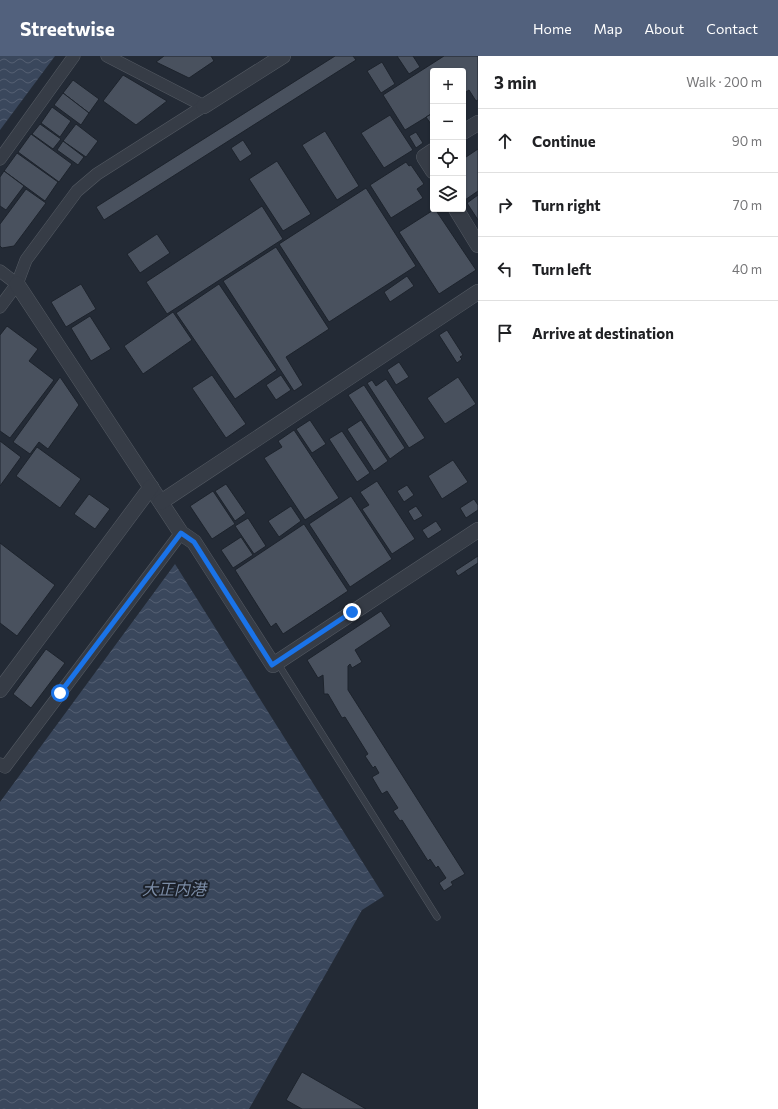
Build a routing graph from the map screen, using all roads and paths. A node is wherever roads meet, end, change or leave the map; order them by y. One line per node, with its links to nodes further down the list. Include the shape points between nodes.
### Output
1 (74, 56): 8 (street)
2 (106, 56): 4 (street)
3 (283, 56): 4 (street)
4 (204, 106): 13 (street, via 97,174 77,191 26,260)
5 (478, 123): 6 (street)
6 (466, 130)
7 (430, 153): 9 (street, via 424,157)
8 (0, 159)
9 (430, 166)
10 (458, 212): 11 (street)
11 (478, 245)
12 (0, 272): 13 (street)
13 (17, 284): 15 (street); 16 (street)
14 (478, 292): 17 (street)
15 (0, 307)
16 (151, 487): 17 (street); 21 (street)
17 (161, 502): 19 (street)
18 (478, 530): 20 (street)
19 (181, 533): 20 (street, via 194,542 272,665); 22 (street, via 5,767)
20 (277, 662): 23 (lane)
21 (0, 690)
22 (0, 764)
23 (437, 917)

